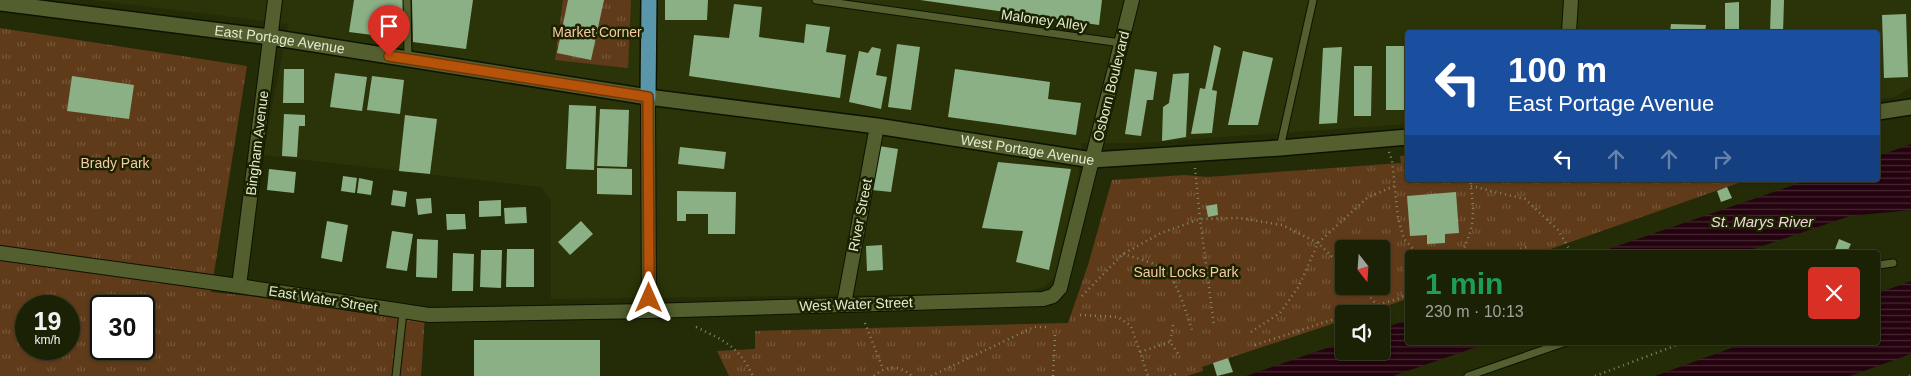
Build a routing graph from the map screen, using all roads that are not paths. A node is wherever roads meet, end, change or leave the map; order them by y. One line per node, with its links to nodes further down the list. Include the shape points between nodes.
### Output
1 (275, 0): 10 (street, Bingham Avenue)
2 (407, 0): 12 (lane)
3 (649, 0): 13 (main road)
4 (816, 0): 11 (lane, Maloney Alley)
5 (1132, 0): 11 (street, Osborn Boulevard)
6 (1313, 0): 18 (lane)
7 (1571, 0): 9 (street)
8 (0, 3): 10 (street, East Portage Avenue)
9 (1569, 30)
10 (270, 37): 12 (street, East Portage Avenue); 23 (street, Bingham Avenue)
11 (1121, 43): 19 (street, Osborn Boulevard)
12 (408, 59): 13 (street, East Portage Avenue)
13 (648, 97): 16 (street, West Portage Avenue); 26 (street)
14 (1911, 107): 15 (street)
15 (1880, 112)
16 (877, 126): 19 (street, West Portage Avenue); 25 (street, River Street)
17 (1405, 137): 18 (street, West Portage Avenue)
18 (1280, 148): 19 (street, West Portage Avenue)
19 (1092, 160): 24 (street, Osborn Boulevard)
20 (0, 253): 23 (street, East Water Street)
21 (1893, 263): 22 (lane)
22 (1880, 266)
23 (239, 286): 27 (street, East Water Street)
24 (1060, 288): 25 (street, West Water Street, via 1053,296 1043,299)
25 (844, 304): 26 (street, West Water Street)
26 (649, 311): 27 (street, East Water Street, via 429,315)
27 (403, 312): 29 (lane)
28 (1557, 345): 30 (lane)
29 (396, 376)
30 (1468, 376)

